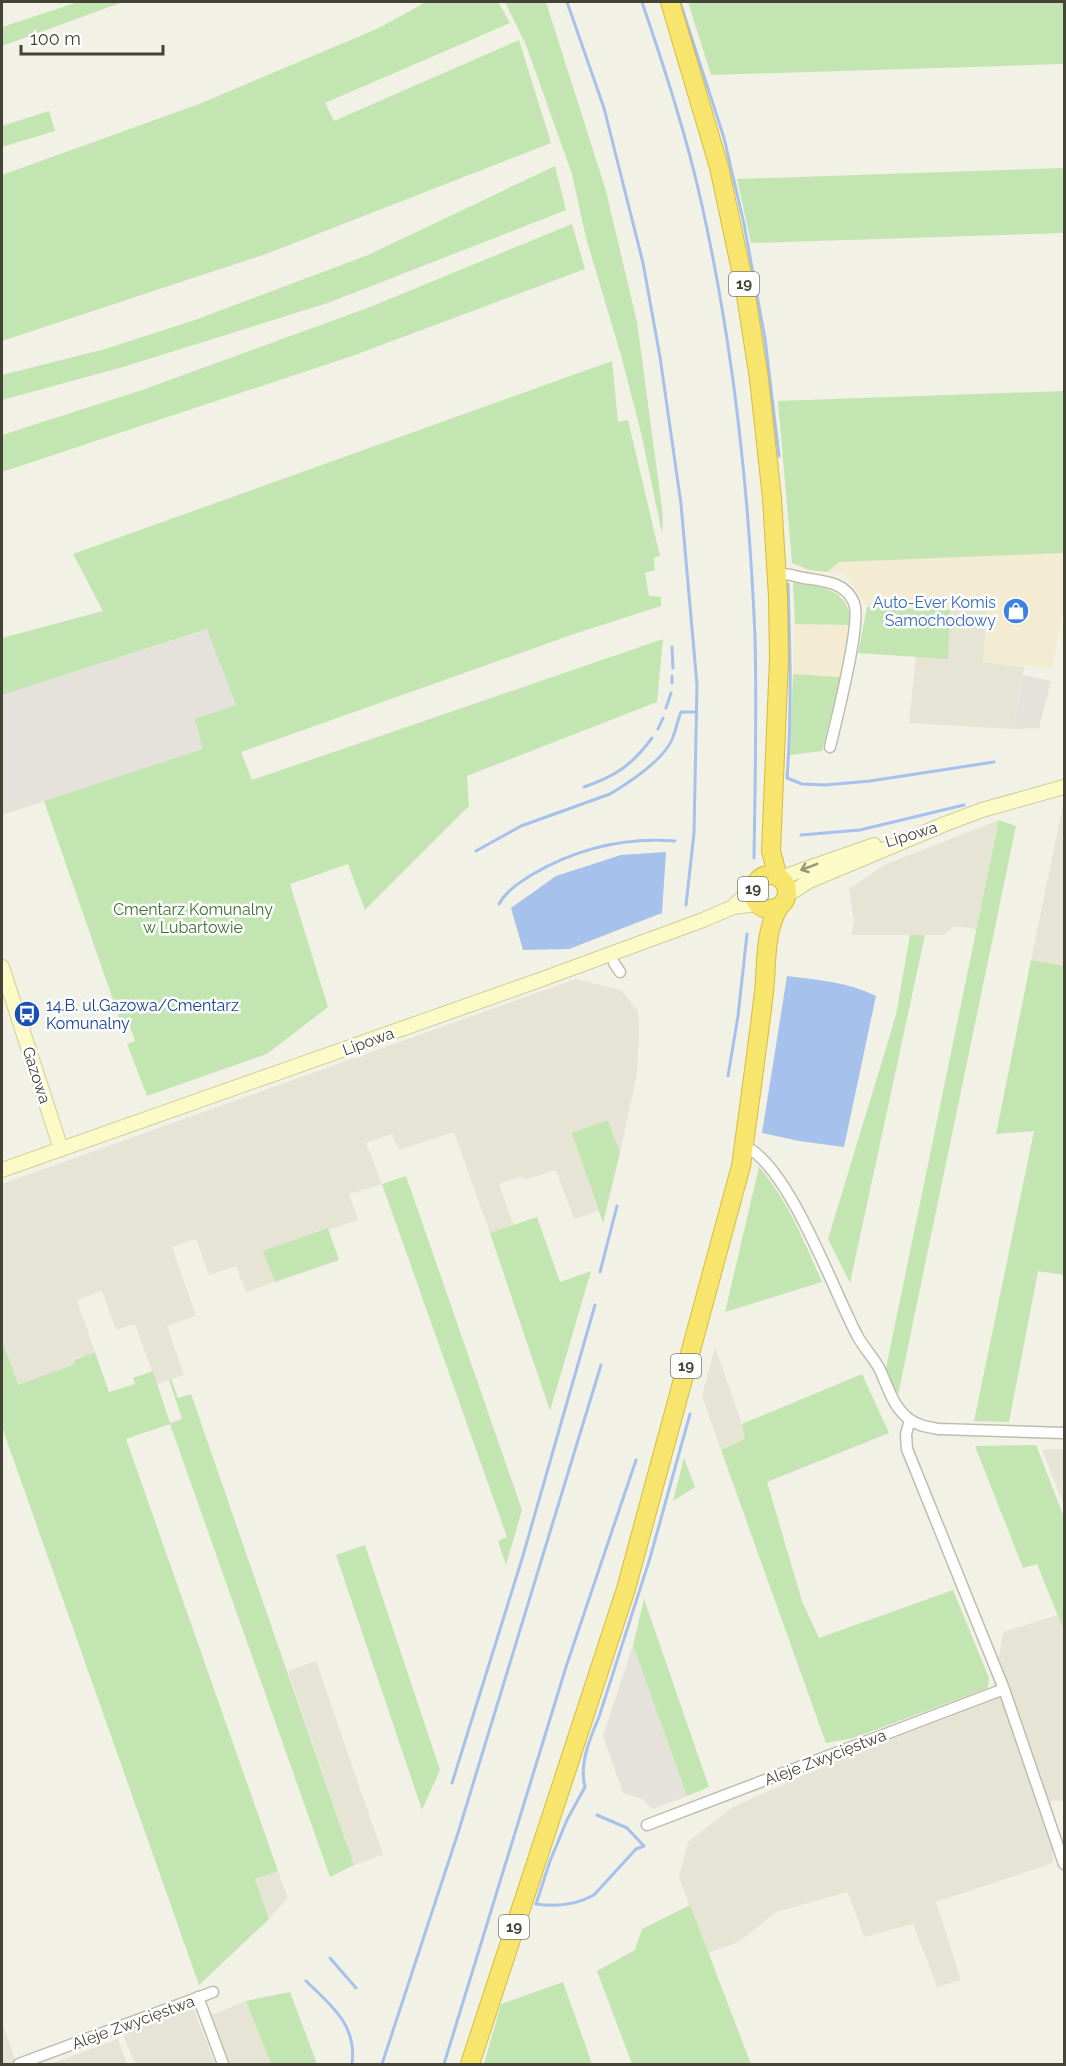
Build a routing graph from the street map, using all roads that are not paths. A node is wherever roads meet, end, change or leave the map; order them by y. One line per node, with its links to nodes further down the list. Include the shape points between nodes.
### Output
1 (670, 2): 2 (highway, 19, via 719,167 745,289 760,391)
2 (777, 574): 3 (street, via 831,582 854,601 854,634); 5 (highway, 19, via 779,658)
3 (830, 747)
4 (1065, 787): 5 (street, Lipowa, via 982,810)
5 (770, 892): 7 (highway, 19, via 773,916); 8 (street, Lipowa, via 527,984)
6 (2, 967): 8 (street, Gazowa)
7 (744, 1146): 10 (street, via 758,1154 786,1190 858,1337 878,1366 893,1401); 19 (highway, 19, via 626,1589)
8 (61, 1149): 9 (street, Lipowa)
9 (2, 1170)
10 (910, 1420): 11 (street, via 939,1429); 12 (street, via 907,1449)
11 (1065, 1433)
12 (1004, 1689): 13 (street, Aleje Zwycięstwa); 14 (street)
13 (647, 1825)
14 (1065, 1864)
15 (213, 1992): 16 (street, Aleje Zwycięstwa)
16 (198, 1998): 17 (street, Aleje Zwycięstwa); 18 (street)
17 (19, 2064)
18 (224, 2064)
19 (470, 2064)

